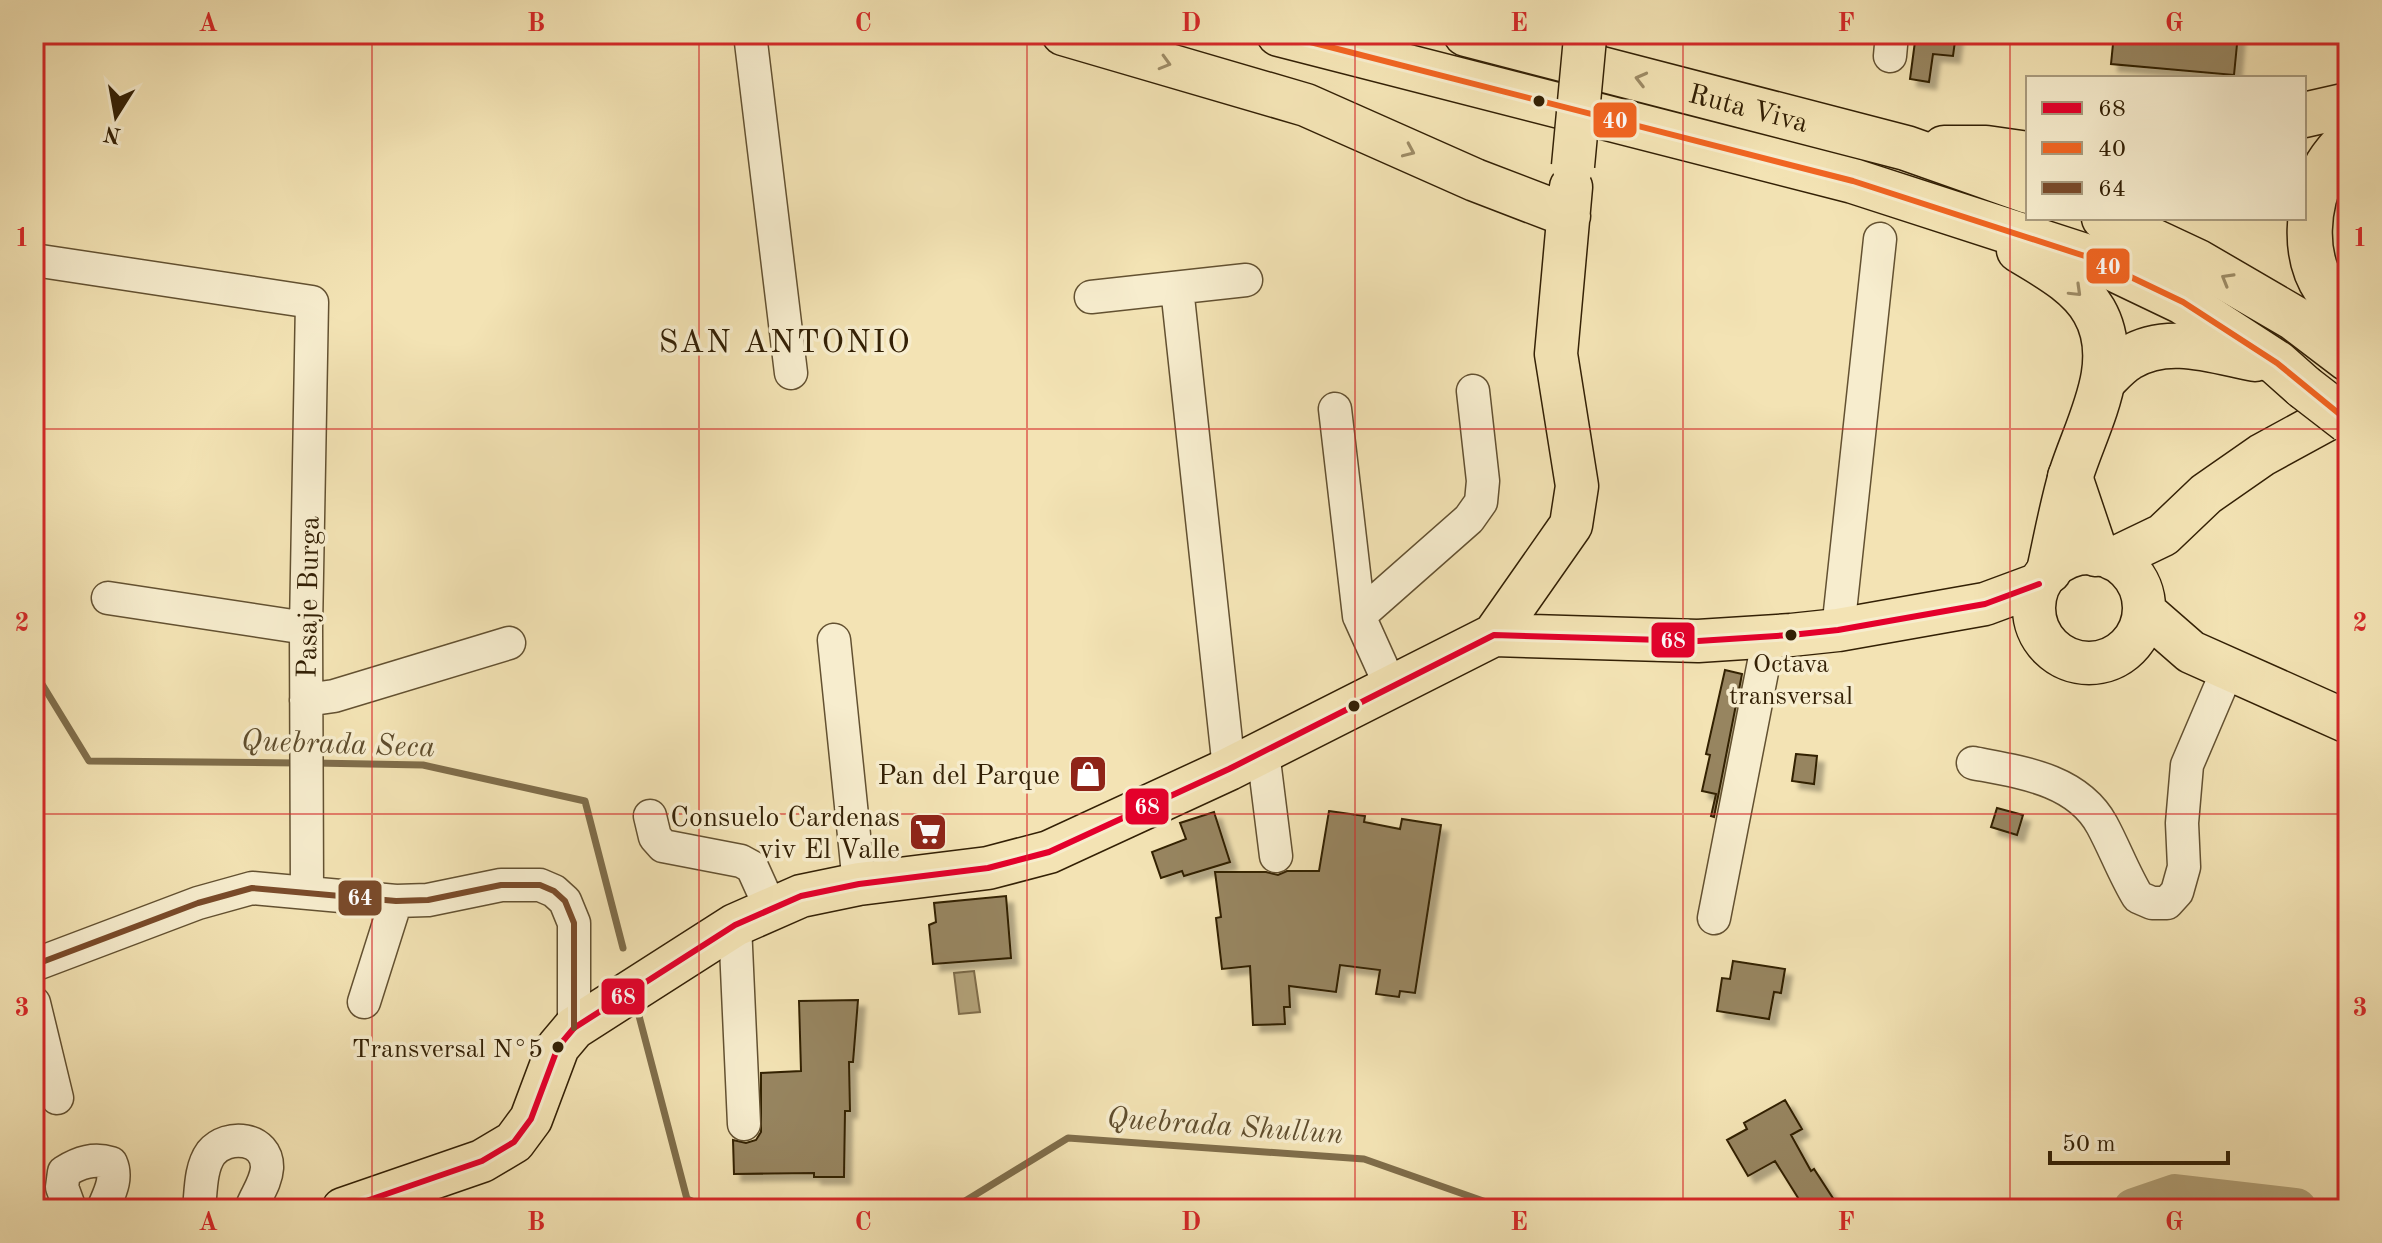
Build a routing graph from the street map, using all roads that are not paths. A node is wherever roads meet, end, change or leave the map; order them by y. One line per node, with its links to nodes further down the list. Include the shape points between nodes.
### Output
1 (750, 34): 22 (street)
2 (1063, 34): 12 (main road, one-way to 12, via 1306,105)
3 (1279, 34): 13 (highway, Ruta Viva, via 1853,181)
4 (1466, 34): 9 (highway, Ruta Viva, one-way to 4)
5 (1586, 36): 12 (main road, bridge)
6 (2348, 105): 7 (highway)
7 (2306, 115)
8 (2348, 139): 20 (highway, via 2326,166 2313,198 2309,232 2325,290)
9 (1906, 148): 10 (highway); 11 (highway, Ruta Viva)
10 (2026, 154)
11 (2026, 190)
12 (1569, 216): 36 (main road, via 1556,354 1577,486 1571,525)
13 (1965, 217): 23 (highway, Ruta Viva, via 2091,258 2183,302); 24 (highway, one-way to 24, via 2079,292 2101,325)
14 (2108, 220): 21 (highway, one-way to 14, via 2294,318 2198,262)
15 (1880, 239): 35 (street)
16 (34, 260): 34 (street, Pasaje Burga, via 312,302)
17 (1246, 280): 18 (street)
18 (1177, 288): 19 (street); 44 (street)
19 (1091, 297)
20 (2348, 313)
21 (2348, 359)
22 (791, 373)
23 (2290, 375): 24 (highway, via 2185,345 2153,347 2129,358); 28 (highway, Ruta Viva, bridge)
24 (2105, 379): 29 (highway)
25 (1473, 391): 33 (street, via 1481,502 1469,519)
26 (2348, 408): 31 (main road, via 2262,455 2206,494 2163,535)
27 (1335, 409): 33 (street)
28 (2348, 421)
29 (2070, 477): 30 (highway); 31 (highway)
30 (2041, 591): 31 (main road, via 2063,560 2079,555); 31 (main road, via 2040,633 2073,661 2103,661 2117,655); 35 (main road)
31 (2124, 591): 40 (main road)
32 (108, 598): 34 (street)
33 (1359, 616): 41 (street)
34 (306, 628): 42 (street, Pasaje Burga)
35 (1838, 630): 37 (main road)
36 (1494, 635): 37 (main road, via 1698,641); 41 (main road)
37 (1769, 636): 52 (street)
38 (834, 640): 48 (street)
39 (509, 643): 42 (street)
40 (2209, 661): 43 (main road); 45 (street, via 2187,765 2184,867 2177,892 2167,903 2138,897 2087,803 2026,773)
41 (1391, 687): 44 (main road)
42 (306, 700): 49 (street, Pasaje Burga)
43 (2348, 722)
44 (1246, 760): 47 (street); 48 (main road, via 1049,852 988,868)
45 (1973, 763)
46 (650, 816): 51 (street, via 663,846 752,867)
47 (1276, 856)
48 (859, 884): 51 (main road, via 801,896)
49 (307, 892): 50 (street); 53 (street, via 235,891)
50 (396, 901): 54 (street); 56 (street, via 501,885 540,885 554,891 565,901 574,923)
51 (753, 917): 56 (main road); 58 (street)
52 (1714, 918)
53 (34, 965)
54 (364, 1002)
55 (34, 1003): 57 (street)
56 (574, 1028): 63 (main road, via 558,1047 531,1119 514,1142 482,1161)
57 (57, 1098)
58 (744, 1124)
59 (70, 1209): 60 (street, via 62,1187 64,1172 99,1160 111,1163 115,1172)
60 (103, 1209)
61 (199, 1209): 62 (street, via 209,1156 219,1145 246,1140 259,1146 266,1159 264,1180)
62 (251, 1209)
63 (343, 1209)

